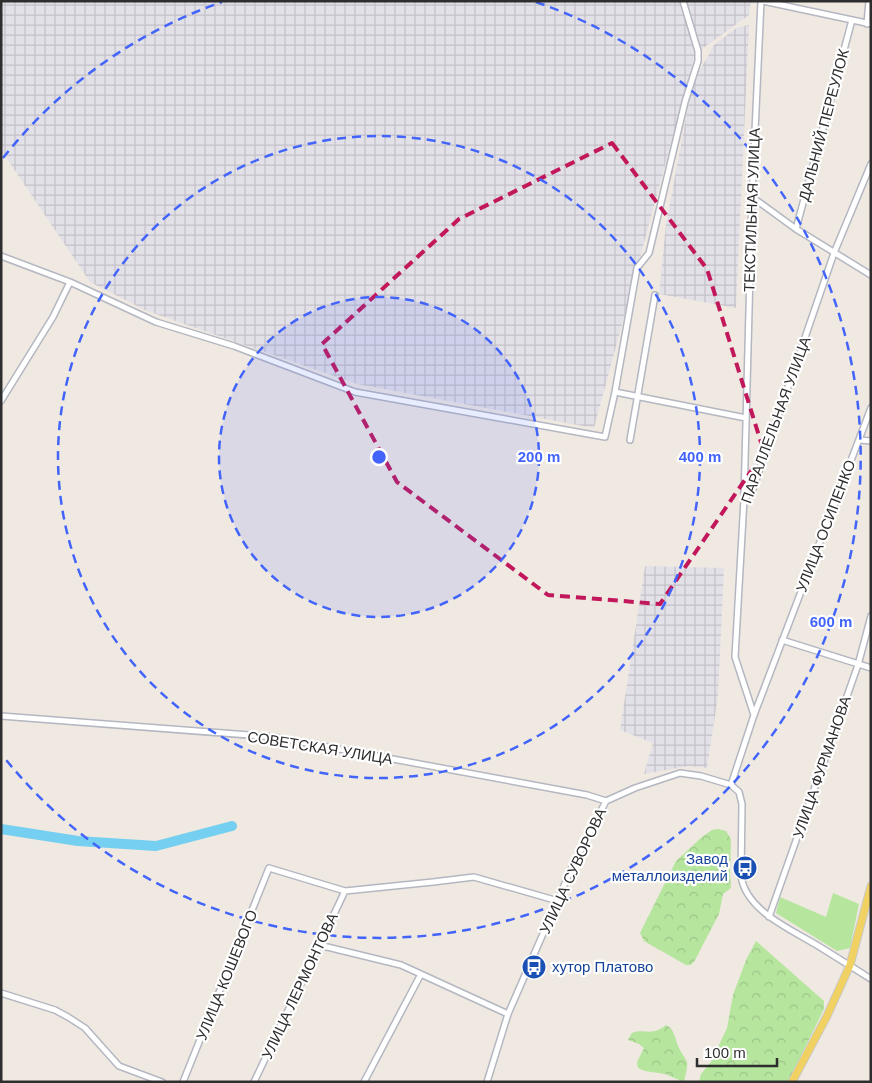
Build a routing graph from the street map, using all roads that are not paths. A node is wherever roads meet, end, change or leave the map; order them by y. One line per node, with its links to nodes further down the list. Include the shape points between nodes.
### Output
1 (683, 1): 14 (street, via 698,51 698,62 685,102 649,253 637,268)
2 (762, 1): 4 (street); 7 (street, ТЕКСТИЛЬНАЯ УЛИЦА)
3 (869, 1): 5 (street)
4 (852, 20): 5 (street); 8 (street, ДАЛЬНИЙ ПЕРЕУЛОК)
5 (869, 24)
6 (871, 164): 9 (street, ПАРАЛЛЕЛЬНАЯ УЛИЦА)
7 (752, 197): 8 (street); 18 (street, ТЕКСТИЛЬНАЯ УЛИЦА)
8 (796, 229): 9 (street)
9 (834, 253): 11 (street); 22 (street, ПАРАЛЛЕЛЬНАЯ УЛИЦА, via 753,489)
10 (1, 256): 12 (street)
11 (871, 276)
12 (70, 282): 14 (street, via 156,322 234,346 355,392 605,437); 16 (street, via 53,317)
13 (655, 295): 15 (street)
14 (615, 392): 15 (street)
15 (638, 398): 18 (street); 19 (street)
16 (1, 400)
17 (871, 408): 20 (street, УЛИЦА ОСИПЕНКО)
18 (746, 418): 22 (street, ТЕКСТИЛЬНАЯ УЛИЦА)
19 (630, 440)
20 (860, 440): 21 (street); 24 (street, УЛИЦА ОСИПЕНКО)
21 (871, 441)
22 (744, 499): 27 (street, ПАРАЛЛЕЛЬНАЯ УЛИЦА, via 735,657)
23 (871, 616): 25 (street, УЛИЦА ФУРМАНОВА)
24 (782, 640): 25 (street); 27 (street, УЛИЦА ОСИПЕНКО)
25 (858, 665): 26 (street); 34 (street, УЛИЦА ФУРМАНОВА)
26 (871, 668)
27 (754, 715): 29 (street, УЛИЦА ОСИПЕНКО)
28 (1, 716): 30 (street, СОВЕТСКАЯ УЛИЦА, via 274,737)
29 (731, 785): 30 (street, via 680,774); 34 (street, via 739,792 742,804 742,883 753,901)
30 (606, 801): 33 (street, УЛИЦА СУВОРОВА, via 587,834)
31 (871, 886): 36 (main road)
32 (344, 891): 33 (street, via 474,877); 35 (street, УЛИЦА ЛЕРМОНТОВА); 42 (street, УЛИЦА КОШЕВОГО, via 269,868)
33 (558, 901): 40 (street, УЛИЦА СУВОРОВА)
34 (769, 917): 36 (street)
35 (320, 945): 37 (street, via 401,965); 43 (street, УЛИЦА ЛЕРМОНТОВА)
36 (850, 965): 38 (street); 46 (main road)
37 (421, 974): 40 (street); 44 (street)
38 (871, 979)
39 (1, 993): 41 (street, via 68,1017 84,1028 119,1066)
40 (508, 1014): 45 (street, УЛИЦА СУВОРОВА)
41 (162, 1082)
42 (184, 1082)
43 (254, 1082)
44 (364, 1082)
45 (487, 1082)
46 (792, 1082)

